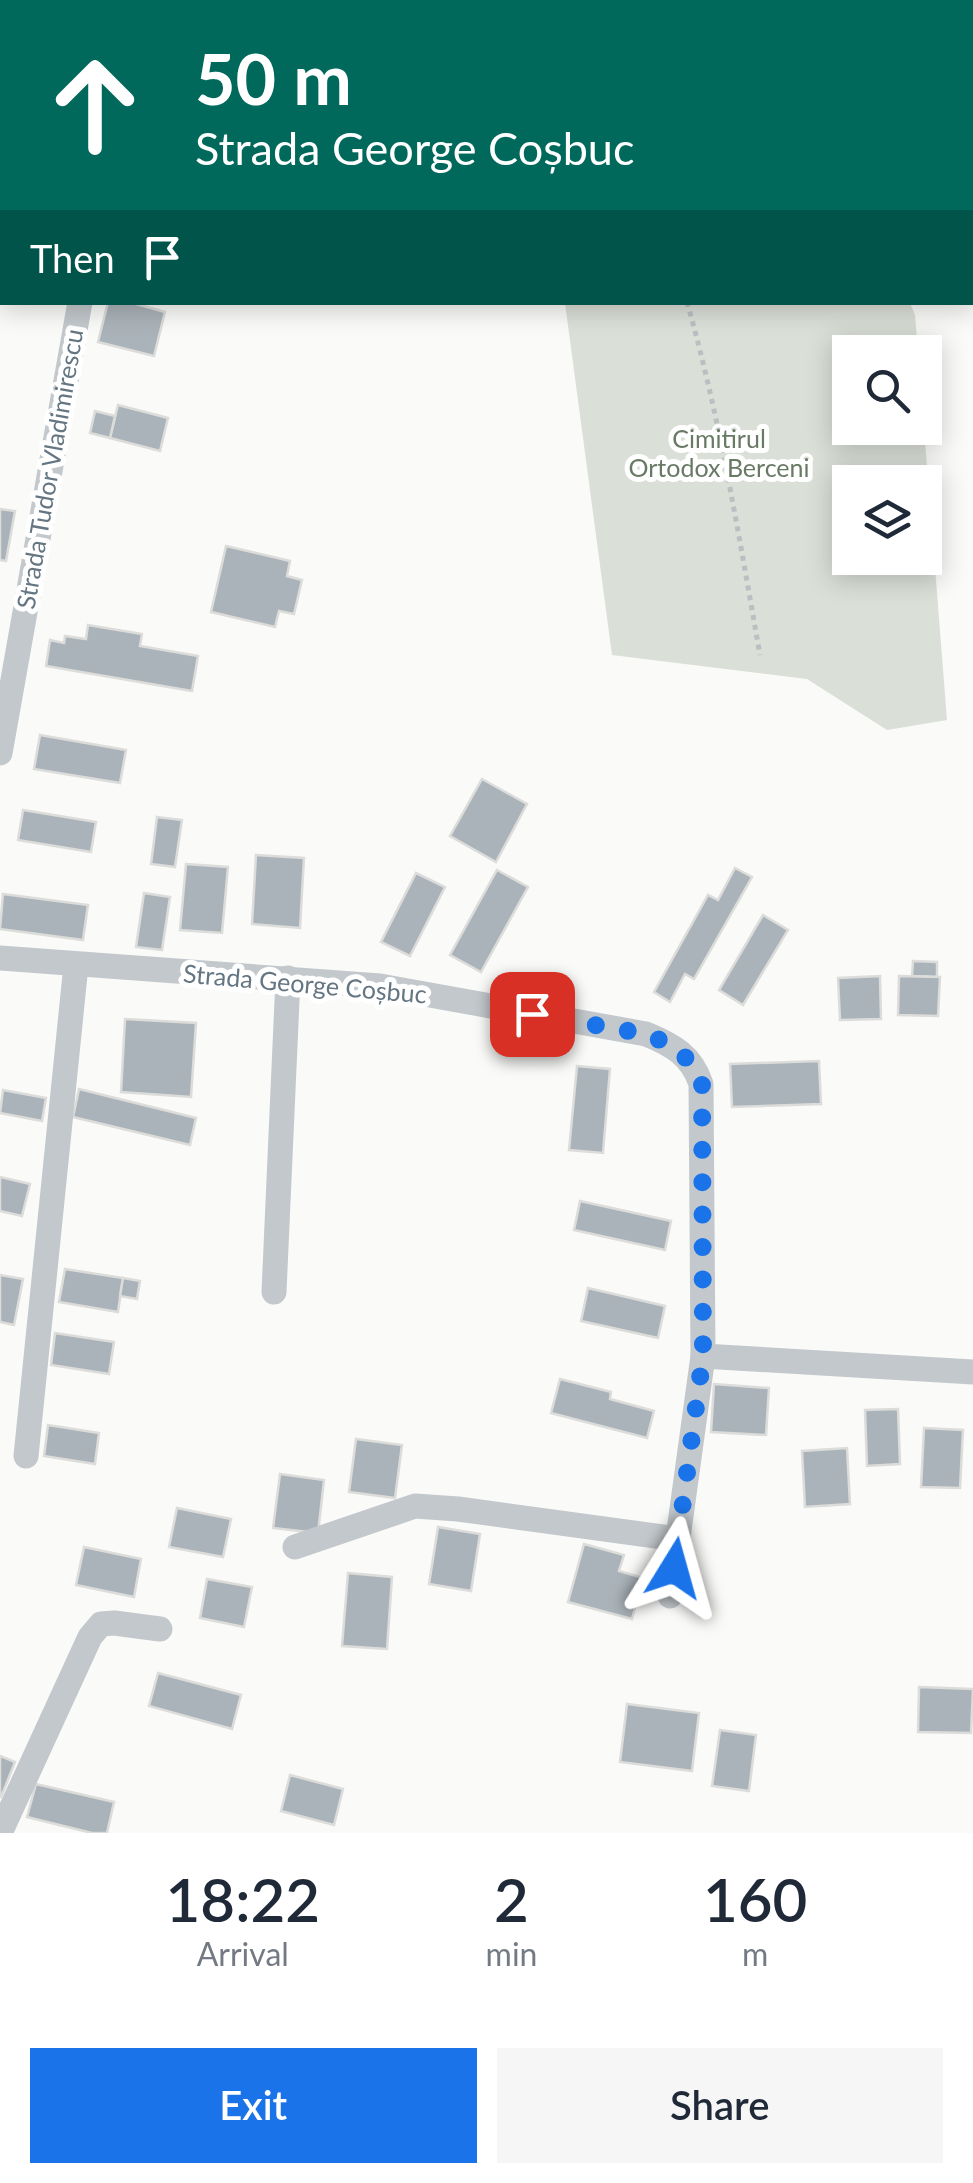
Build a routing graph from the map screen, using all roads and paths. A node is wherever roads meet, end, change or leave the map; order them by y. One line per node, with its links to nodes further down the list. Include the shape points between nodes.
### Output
1 (79, 305): 4 (street, Strada Tudor Vladimirescu)
2 (688, 305): 3 (path)
3 (760, 655)
4 (0, 754)
5 (0, 958): 6 (street, Strada George Coșbuc)
6 (76, 965): 7 (street, Strada George Coșbuc); 11 (street)
7 (288, 978): 8 (street); 9 (street, Strada George Coșbuc, via 380,986 646,1034 687,1057 702,1084)
8 (274, 1292)
9 (703, 1356): 10 (street); 12 (street, Strada George Coșbuc)
10 (973, 1372)
11 (26, 1456)
12 (678, 1539): 13 (street, via 415,1506); 14 (street, Strada George Coșbuc)
13 (295, 1548)
14 (670, 1596)
15 (160, 1629): 16 (street, via 101,1624 90,1637)
16 (0, 1833)

